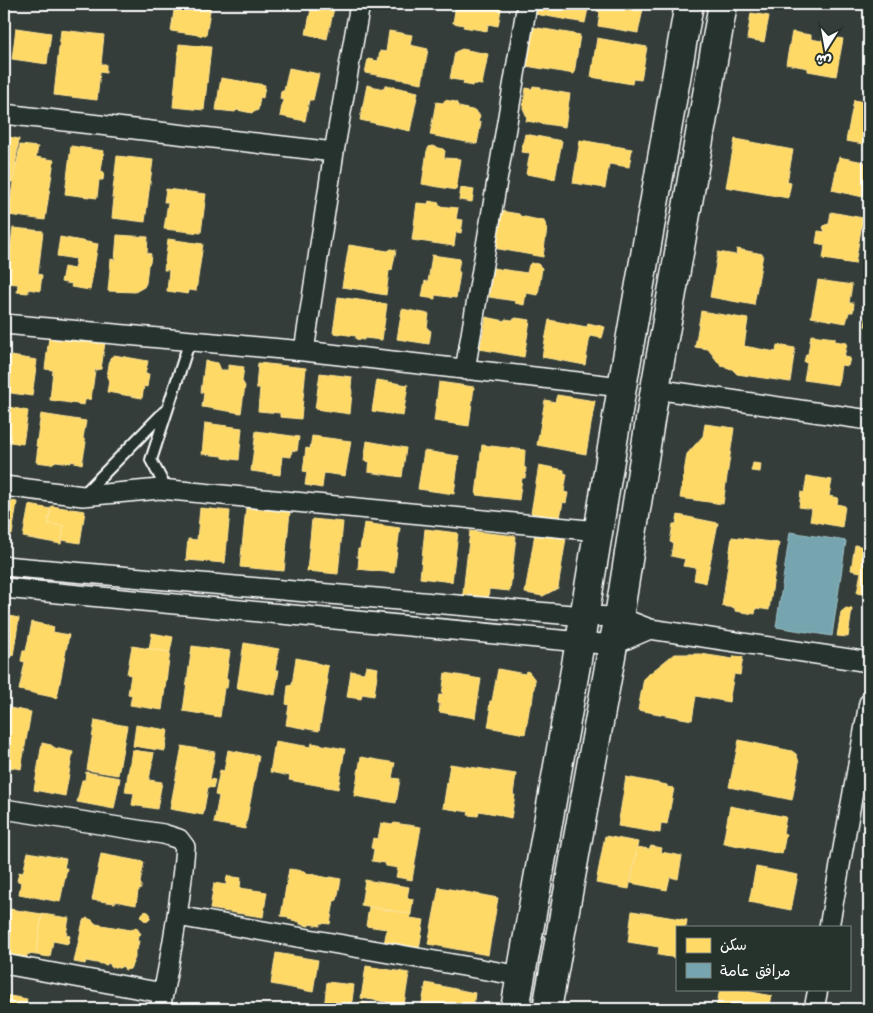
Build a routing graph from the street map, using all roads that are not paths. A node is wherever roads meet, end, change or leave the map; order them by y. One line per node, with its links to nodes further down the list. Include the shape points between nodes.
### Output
1 (360, 4): 6 (street)
2 (527, 4): 10 (street)
3 (690, 4): 11 (street)
4 (723, 4): 12 (street)
5 (4, 114): 6 (street)
6 (334, 152): 9 (street)
7 (4, 324): 8 (street)
8 (190, 340): 9 (street); 13 (lane)
9 (304, 351): 10 (street)
10 (465, 370): 11 (street)
11 (622, 387): 18 (street)
12 (655, 389): 14 (street); 21 (street)
13 (168, 409): 16 (lane, via 151,460); 17 (lane)
14 (869, 420)
15 (4, 486): 17 (street)
16 (167, 490): 17 (street); 18 (street)
17 (83, 496)
18 (598, 531): 22 (street)
19 (4, 566): 22 (street)
20 (4, 588): 22 (street)
21 (619, 617): 22 (street); 23 (street); 24 (street)
22 (582, 629): 24 (street); 31 (street)
23 (650, 629): 24 (street); 25 (street)
24 (613, 645): 35 (street)
25 (869, 662)
26 (869, 703): 29 (street)
27 (4, 809): 28 (street, via 179,839 185,847)
28 (177, 916): 31 (street); 33 (street)
29 (829, 926)
30 (4, 964): 33 (street)
31 (521, 976): 34 (street)
32 (818, 990): 36 (street)
33 (161, 1001)
34 (515, 1009)
35 (547, 1009)
36 (814, 1009)

